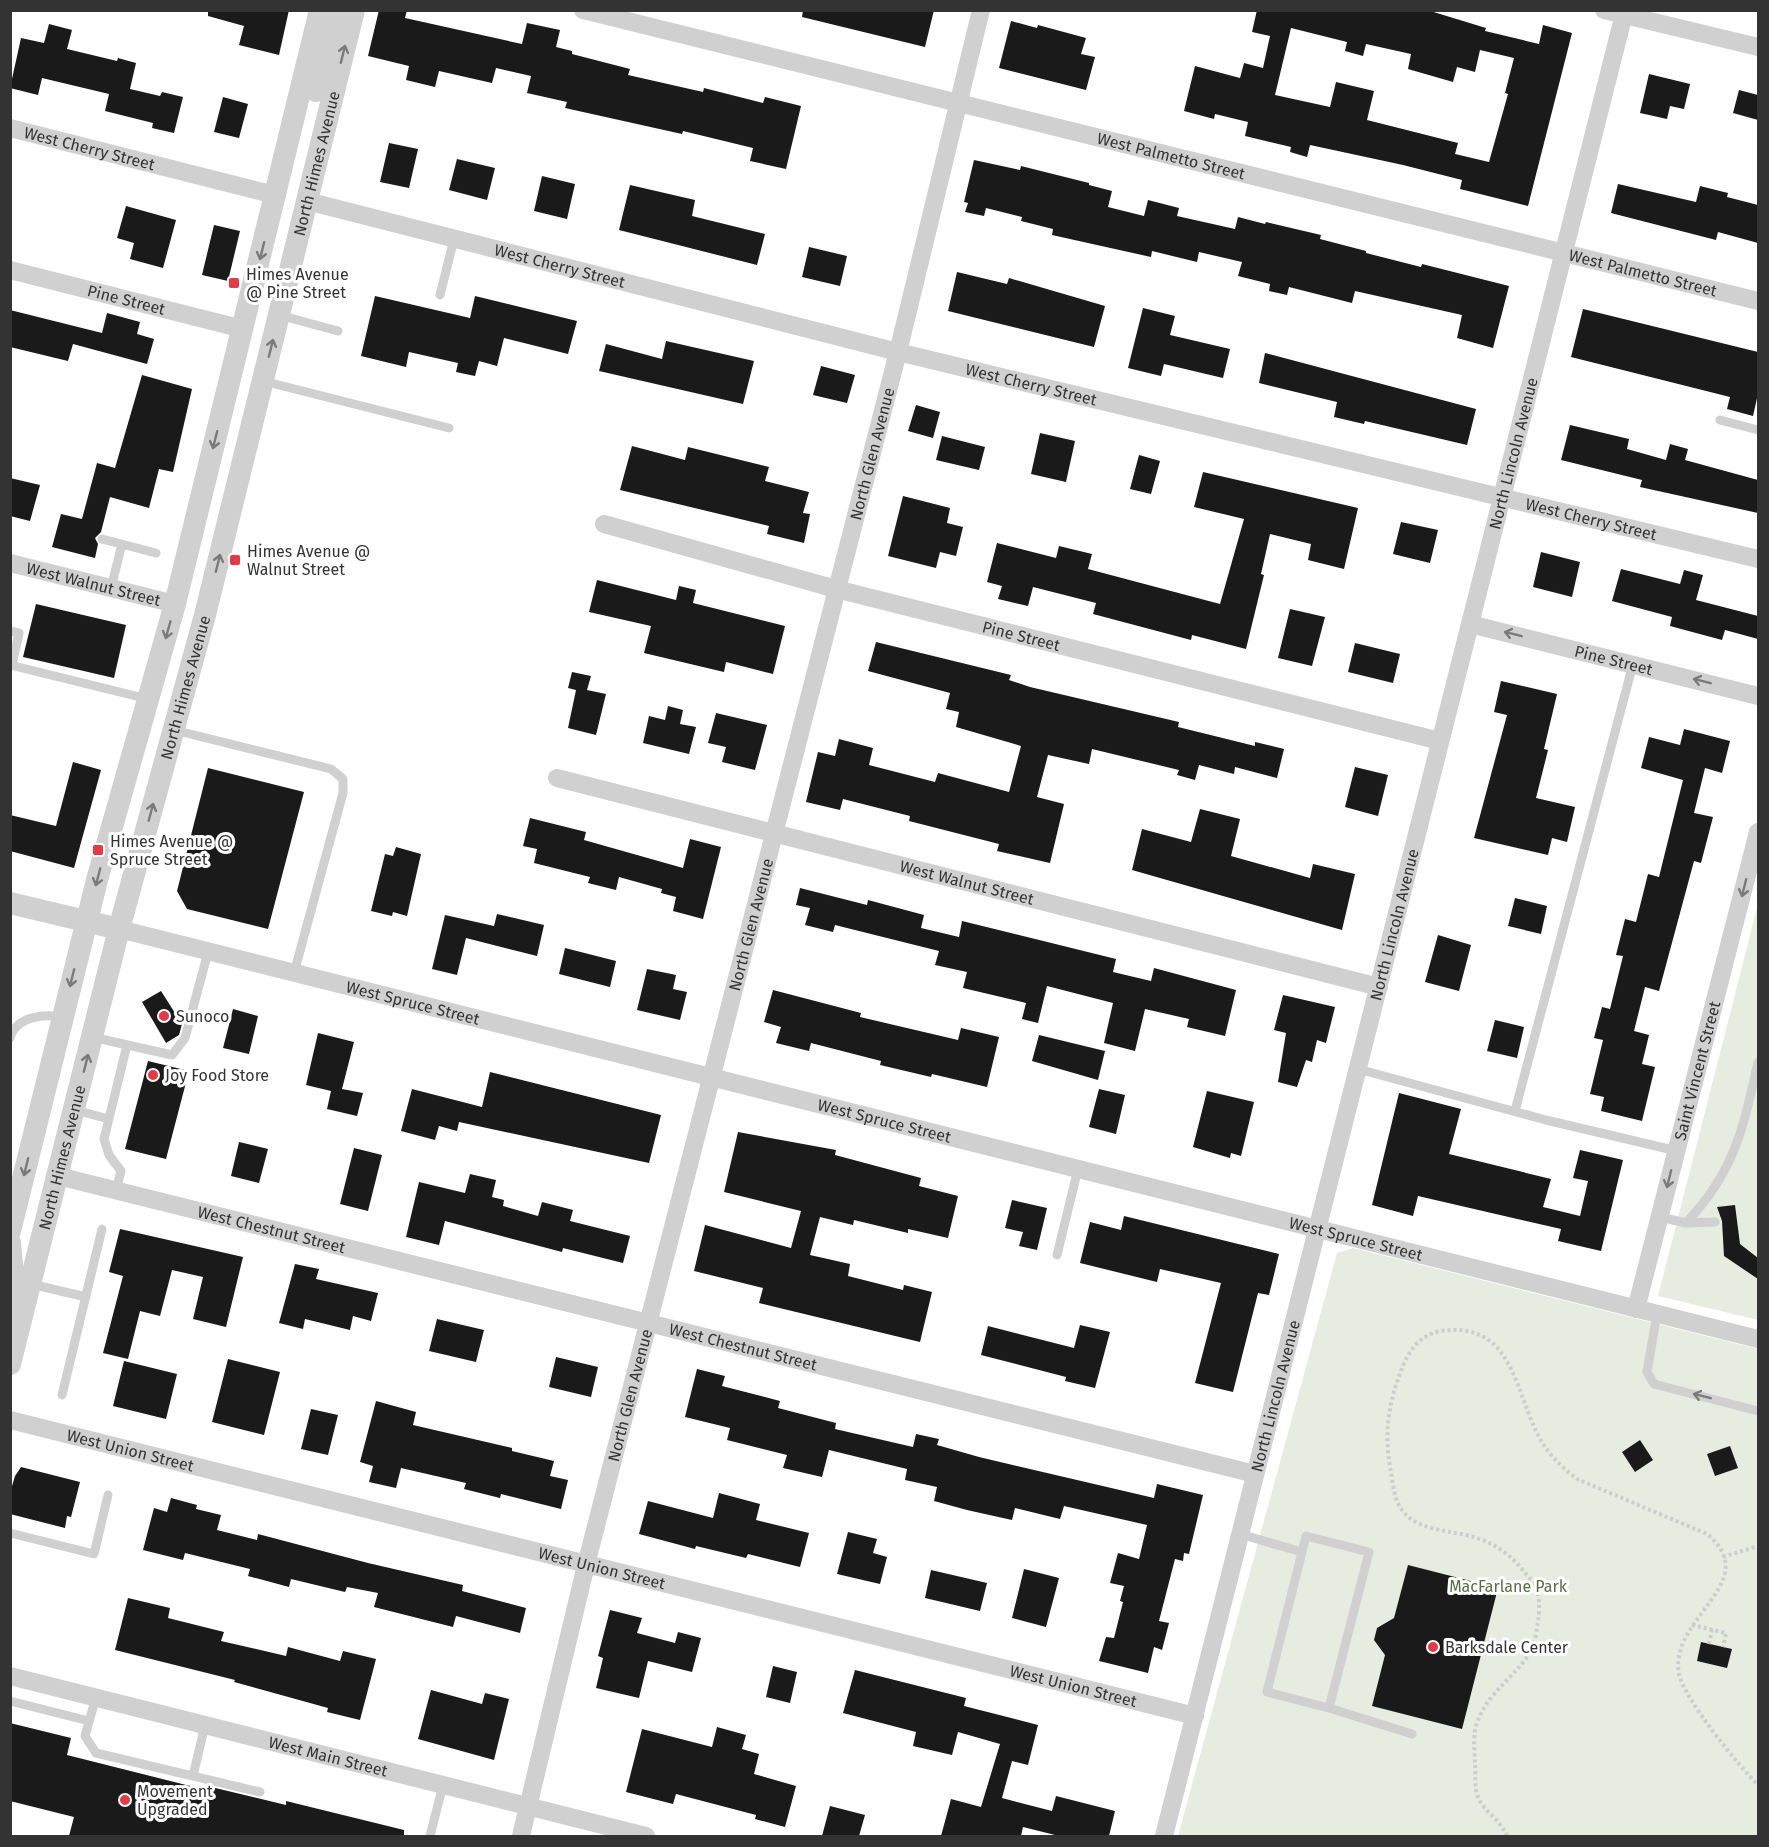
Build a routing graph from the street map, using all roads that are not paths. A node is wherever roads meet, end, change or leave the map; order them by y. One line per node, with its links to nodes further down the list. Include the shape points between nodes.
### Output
1 (320, 10): 11 (street, North Himes Avenue)
2 (333, 10): 12 (street, via 294,180 297,194)
3 (354, 10): 12 (street, North Himes Avenue, one-way to 3)
4 (583, 10): 9 (street, West Palmetto Street)
5 (981, 10): 9 (street, North Glen Avenue)
6 (1604, 10): 7 (street)
7 (1625, 13): 8 (street); 14 (street, North Lincoln Avenue)
8 (1758, 47)
9 (958, 105): 14 (street, West Palmetto Street); 21 (street, North Glen Avenue)
10 (10, 128): 11 (street, West Cherry Street)
11 (275, 195): 18 (street, via 282,204 283,216 283,236 276,262); 19 (street, North Himes Avenue, one-way to 19)
12 (307, 201): 13 (street, West Cherry Street); 18 (street, North Himes Avenue)
13 (454, 238): 16 (lane); 21 (street, West Cherry Street)
14 (1563, 253): 17 (street, West Palmetto Street); 26 (street, North Lincoln Avenue)
15 (10, 270): 19 (street, Pine Street)
16 (440, 295)
17 (1758, 301)
18 (279, 315): 20 (lane); 22 (street, North Himes Avenue, one-way to 18)
19 (243, 329): 35 (street, North Himes Avenue, one-way to 35)
20 (338, 331)
21 (898, 352): 26 (street, West Cherry Street); 34 (street, North Glen Avenue)
22 (263, 381): 24 (lane); 42 (street, North Himes Avenue, one-way to 22)
23 (1720, 420): 25 (lane)
24 (449, 428)
25 (1758, 430)
26 (1502, 496): 31 (street, West Cherry Street); 36 (street, North Lincoln Avenue)
27 (604, 524): 34 (street, Pine Street)
28 (102, 539): 29 (lane)
29 (122, 544): 30 (lane); 33 (lane)
30 (156, 553)
31 (1758, 559)
32 (10, 563): 33 (street, West Walnut Street)
33 (111, 588): 35 (street, West Walnut Street)
34 (836, 589): 43 (street, Pine Street); 46 (street, North Glen Avenue)
35 (175, 604): 41 (street, North Himes Avenue, one-way to 41)
36 (1470, 624): 38 (street, Pine Street, one-way to 36); 43 (street, North Lincoln Avenue)
37 (10, 631): 39 (lane, via 19,633)
38 (1634, 664): 40 (street, Pine Street, one-way to 38); 61 (lane)
39 (11, 665): 41 (lane)
40 (1758, 696)
41 (148, 699): 48 (street, North Himes Avenue, one-way to 48)
42 (173, 730): 49 (street, North Himes Avenue, one-way to 42); 51 (lane, via 331,769 343,779 343,793)
43 (1440, 741): 52 (street, North Lincoln Avenue)
44 (557, 778): 46 (street, West Walnut Street)
45 (1758, 832): 63 (street, Saint Vincent Street, one-way to 63)
46 (774, 835): 52 (street, West Walnut Street); 59 (street, North Glen Avenue)
47 (10, 903): 48 (street, West Spruce Street)
48 (86, 921): 49 (street, West Spruce Street); 53 (street, North Himes Avenue, one-way to 53)
49 (119, 929): 50 (street, West Spruce Street); 54 (street, North Himes Avenue)
50 (208, 952): 51 (street, West Spruce Street); 56 (lane, via 185,1038 172,1055)
51 (294, 974): 59 (street, West Spruce Street)
52 (1378, 987): 58 (street, North Lincoln Avenue)
53 (63, 1017): 55 (lane, via 46,1014 24,1020); 67 (street, North Himes Avenue, one-way to 67)
54 (92, 1037): 56 (lane); 60 (street, North Himes Avenue, one-way to 54)
55 (10, 1038)
56 (127, 1045): 62 (lane)
57 (1758, 1062): 70 (lane, via 1728,1167 1717,1188)
58 (1359, 1069): 61 (lane); 71 (street, North Lincoln Avenue)
59 (712, 1079): 64 (street, West Spruce Street); 81 (street, North Glen Avenue)
60 (75, 1110): 62 (lane); 65 (street, North Himes Avenue)
61 (1515, 1111): 63 (lane)
62 (109, 1119): 66 (lane, via 104,1139 109,1155 121,1171)
63 (1677, 1151): 68 (street, Saint Vincent Street, one-way to 68)
64 (1078, 1169): 71 (street, West Spruce Street); 75 (lane)
65 (58, 1176): 66 (street, West Chestnut Street); 76 (street, North Himes Avenue)
66 (116, 1190): 81 (street, West Chestnut Street)
67 (14, 1204): 73 (street, North Himes Avenue)
68 (1660, 1217): 70 (lane); 79 (street, Saint Vincent Street)
69 (1715, 1222): 70 (lane)
70 (1686, 1223)
71 (1319, 1228): 79 (street, West Spruce Street); 87 (street, North Lincoln Avenue)
72 (102, 1229): 77 (lane)
73 (10, 1231)
74 (10, 1243): 78 (street)
75 (1057, 1255)
76 (31, 1284): 77 (lane); 83 (street, North Himes Avenue)
77 (86, 1297): 84 (lane)
78 (10, 1299)
79 (1636, 1308): 80 (street, West Spruce Street)
80 (1658, 1314): 82 (street, West Spruce Street); 85 (lane, one-way to 80, via 1654,1384 1647,1372)
81 (648, 1322): 87 (street, West Chestnut Street); 92 (street, North Glen Avenue)
82 (1758, 1339)
83 (10, 1364)
84 (62, 1395)
85 (1758, 1411)
86 (10, 1420): 92 (street, West Union Street)
87 (1255, 1474): 90 (street, North Lincoln Avenue)
88 (108, 1495): 89 (lane, via 93,1554)
89 (10, 1533)
90 (1240, 1534): 91 (lane); 97 (street, North Lincoln Avenue)
91 (1302, 1552): 96 (lane, via 1267,1692); 96 (lane, via 1306,1536 1369,1552)
92 (586, 1565): 97 (street, West Union Street); 104 (street, North Glen Avenue)
93 (10, 1676): 94 (street, West Main Street)
94 (96, 1697): 98 (lane); 99 (street, West Main Street)
95 (10, 1701): 98 (lane)
96 (1329, 1708): 100 (lane)
97 (1195, 1716): 108 (street, North Lincoln Avenue)
98 (89, 1721): 101 (lane, via 85,1736 96,1753)
99 (206, 1725): 101 (lane); 102 (street, West Main Street)
100 (1412, 1734)
101 (193, 1776): 103 (lane)
102 (443, 1785): 104 (street, West Main Street); 105 (lane)
103 (260, 1792)
104 (529, 1807): 106 (street, North Glen Avenue); 107 (street, West Main Street)
105 (430, 1836)
106 (521, 1836)
107 (646, 1836)
108 (1164, 1836)

